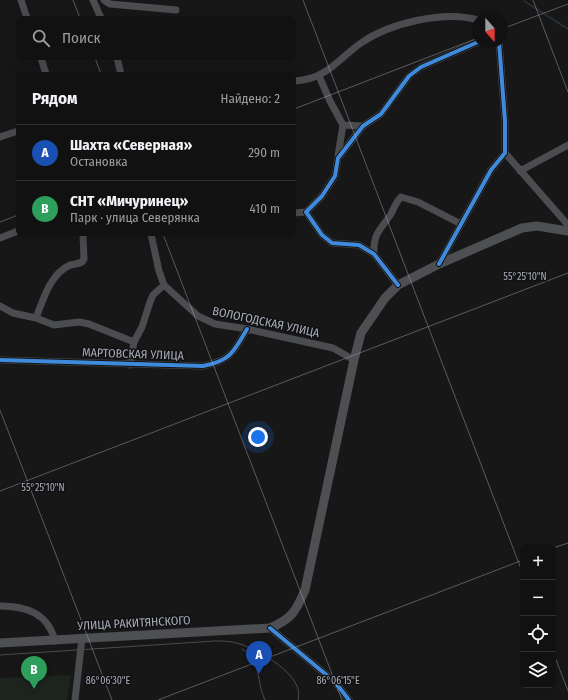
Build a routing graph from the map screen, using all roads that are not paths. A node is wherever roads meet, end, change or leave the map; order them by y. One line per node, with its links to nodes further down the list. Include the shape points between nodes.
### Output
1 (20, 0): 7 (street)
2 (93, 0): 6 (street)
3 (104, 0): 4 (street)
4 (110, 4): 5 (street); 6 (street)
5 (176, 10)
6 (100, 15)
7 (26, 16)
8 (472, 18): 15 (street, via 443,18 398,24 361,43)
9 (472, 45): 18 (street, via 421,67 409,76 381,114)
10 (499, 48): 22 (street)
11 (41, 60): 13 (street)
12 (117, 60): 14 (street)
13 (45, 72)
14 (120, 72)
15 (319, 76): 16 (street); 17 (street)
16 (296, 81)
17 (343, 125): 18 (street); 23 (street)
18 (363, 126): 23 (street)
19 (16, 132): 20 (street)
20 (0, 137)
21 (568, 145): 24 (street)
22 (505, 153): 24 (street); 27 (street, via 491,170)
23 (338, 158): 25 (street, via 335,176 322,196)
24 (520, 171): 28 (street)
25 (306, 212): 26 (street); 34 (street, via 322,235 332,243 359,245)
26 (296, 213)
27 (461, 224): 34 (street, via 418,202 400,197 375,238); 35 (street)
28 (568, 225)
29 (568, 231): 35 (main road, via 537,226 522,228)
30 (16, 232): 33 (street)
31 (83, 236): 39 (street, via 82,262 71,264 61,271 48,288)
32 (150, 236): 36 (street, ВОЛОГОДСКАЯ УЛИЦА)
33 (0, 238)
34 (374, 254): 37 (street)
35 (439, 264): 37 (main road)
36 (164, 285): 40 (street, ВОЛОГОДСКАЯ УЛИЦА, via 198,316 215,324); 41 (street, via 153,295)
37 (398, 285): 43 (main road, via 381,303 362,333)
38 (0, 306): 39 (street, via 13,313)
39 (36, 318): 41 (street, via 54,325 79,322 89,324)
40 (247, 329): 43 (street, ВОЛОГОДСКАЯ УЛИЦА, via 333,348); 44 (street, МАРТОВСКАЯ УЛИЦА, via 235,350 218,363 203,366)
41 (134, 342): 44 (street)
42 (0, 360): 44 (street, МАРТОВСКАЯ УЛИЦА)
43 (354, 360): 46 (main road, via 305,590 293,615)
44 (130, 365)
45 (0, 606): 48 (street, via 27,609 43,618 52,629)
46 (270, 628): 47 (main road, УЛИЦА РАКИТЯНСКОГО); 51 (street, via 335,682)
47 (82, 638): 48 (main road, УЛИЦА РАКИТЯНСКОГО); 50 (street)
48 (55, 641): 49 (main road, УЛИЦА РАКИТЯНСКОГО)
49 (0, 643)
50 (75, 700)
51 (349, 700)

